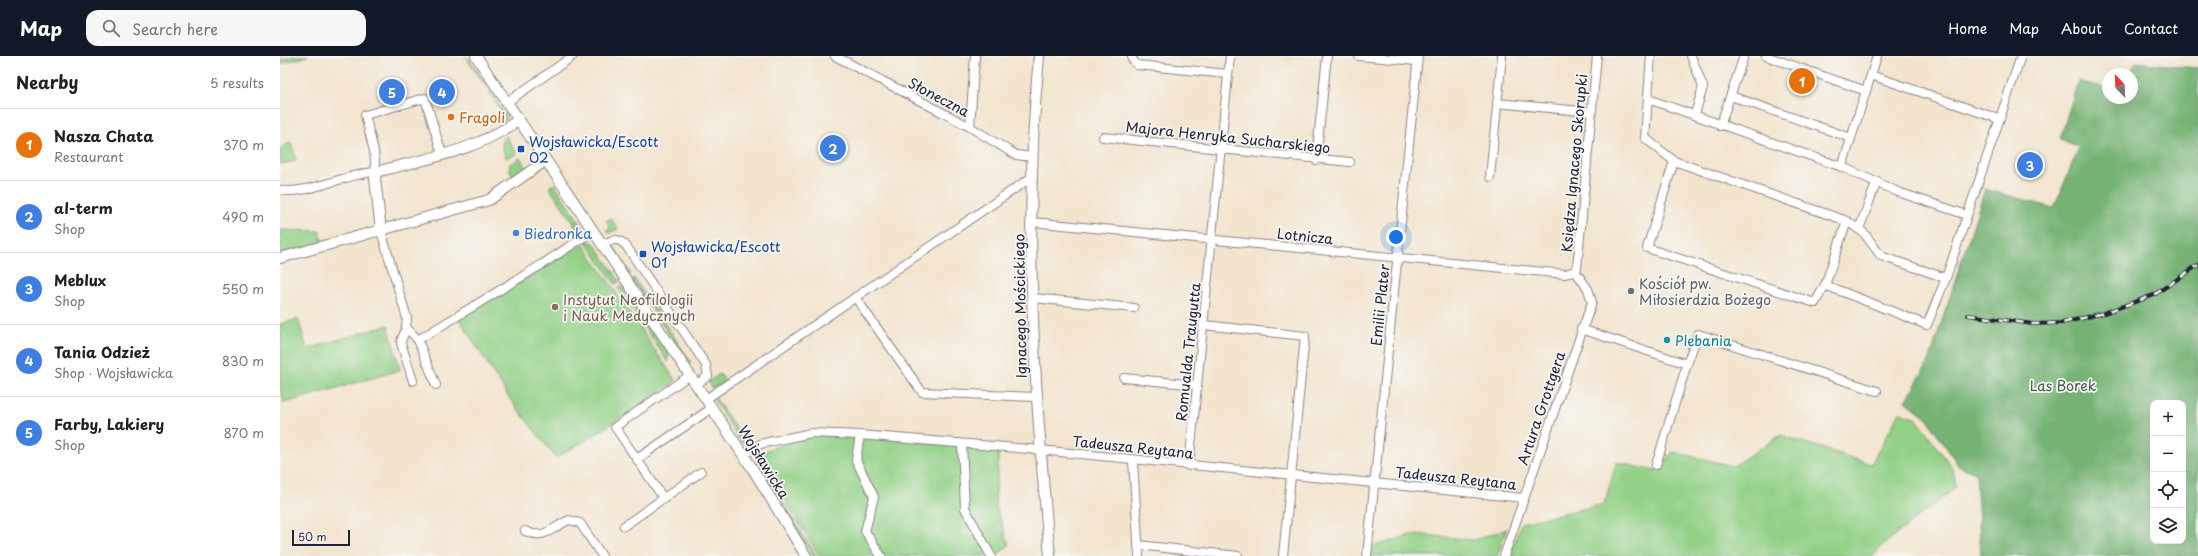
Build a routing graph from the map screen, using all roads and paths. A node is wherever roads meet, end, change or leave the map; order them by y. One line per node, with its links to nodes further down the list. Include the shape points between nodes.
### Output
1 (573, 56): 24 (street)
2 (835, 56): 31 (street, Słoneczna)
3 (975, 56): 31 (street)
4 (1039, 56): 36 (street, Ignacego Mościckiego)
5 (1132, 56): 19 (street, via 1137,65)
6 (1230, 56): 19 (street, Romualda Traugutta)
7 (1327, 56): 37 (street)
8 (1360, 56): 18 (street)
9 (1502, 56): 25 (street)
10 (1597, 56): 26 (street, Księdza Ignacego Skorupki)
11 (1651, 56): 23 (street)
12 (1691, 56): 27 (street, via 1703,87)
13 (1744, 56): 22 (street)
14 (1766, 56): 21 (street)
15 (1877, 56): 20 (street)
16 (2021, 56): 28 (street)
17 (475, 58): 24 (street, Wojsławicka)
18 (1417, 58): 56 (street, Emilii Plater)
19 (1228, 74): 34 (street, Romualda Traugutta)
20 (1871, 75): 21 (street); 28 (street)
21 (1866, 91): 33 (street)
22 (1731, 96): 30 (street); 33 (street)
23 (1648, 99): 27 (street); 39 (street, via 1645,138)
24 (506, 103): 29 (street, Wojsławicka)
25 (1497, 103): 26 (street); 44 (street)
26 (1591, 112): 57 (street, Księdza Ignacego Skorupki)
27 (1695, 114): 30 (street)
28 (1999, 119): 47 (street)
29 (518, 120): 35 (street, via 504,131 474,145); 38 (street, Wojsławicka)
30 (1720, 126): 41 (street)
31 (970, 127): 36 (street, Słoneczna, via 1016,155)
32 (1103, 137): 34 (street, Majora Henryka Sucharskiego)
33 (1851, 138): 41 (street)
34 (1221, 150): 37 (street, Majora Henryka Sucharskiego); 53 (street, Romualda Traugutta)
35 (442, 154): 42 (street); 42 (street, via 425,98 365,115 374,151)
36 (1032, 157): 43 (street, Ignacego Mościckiego)
37 (1316, 160): 40 (street, Majora Henryka Sucharskiego)
38 (545, 161): 51 (street, via 489,200); 52 (street, Wojsławicka)
39 (1674, 161): 48 (street); 59 (street, via 1647,248 1815,303)
40 (1350, 162)
41 (1842, 167): 45 (street)
42 (376, 172): 46 (street, via 361,172 294,191); 51 (street)
43 (1032, 177): 49 (street, Ignacego Mościckiego); 60 (street)
44 (1490, 177)
45 (1877, 181): 47 (street, via 1898,192); 50 (street)
46 (280, 190)
47 (1967, 215): 58 (street)
48 (1848, 221): 50 (street); 59 (street)
49 (1032, 222): 53 (street, Lotnicza); 61 (street, Ignacego Mościckiego)
50 (1859, 229): 58 (street, via 1881,256)
51 (382, 231): 55 (street); 64 (street, via 407,318)
52 (593, 231): 54 (street, Wojsławicka); 66 (street, via 541,266)
53 (1212, 240): 56 (street, Lotnicza); 63 (street, Romualda Traugutta)
54 (602, 245): 68 (street, Wojsławicka); 72 (street, via 614,239 620,240 631,252 706,365 708,376)
55 (280, 258)
56 (1398, 258): 57 (street, Lotnicza, via 1565,274); 88 (street, Emilii Plater)
57 (1575, 272): 65 (street, Artura Grottgera, via 1588,290 1592,302)
58 (1946, 278): 59 (street, via 1927,325)
59 (1825, 285)
60 (855, 297): 75 (street, via 922,392); 76 (street)
61 (1033, 298): 62 (street); 75 (street, Ignacego Mościckiego)
62 (1134, 308)
63 (1204, 325): 73 (street, Romualda Traugutta); 87 (street, via 1305,336)
64 (406, 327): 66 (street); 70 (street, via 401,343)
65 (1581, 329): 67 (street); 89 (street, Artura Grottgera)
66 (418, 340): 71 (street)
67 (1687, 364): 74 (street, via 1698,334); 84 (street)
68 (690, 375): 72 (street, Wojsławicka); 82 (street, via 615,427)
69 (1124, 378): 73 (street)
70 (413, 381)
71 (436, 385)
72 (696, 385): 76 (street, Wojsławicka)
73 (1197, 385): 85 (street, Romualda Traugutta)
74 (1877, 391)
75 (1035, 397): 80 (street, Ignacego Mościckiego)
76 (706, 399): 77 (street, Wojsławicka)
77 (712, 408): 81 (street, Wojsławicka); 82 (street)
78 (860, 435): 79 (street, Tadeusza Reytana); 81 (street, Tadeusza Reytana, via 811,433 760,444); 96 (street, via 856,460 874,497 865,530)
79 (962, 444): 80 (street, Tadeusza Reytana); 97 (street, via 965,508)
80 (1040, 450): 83 (street, Tadeusza Reytana); 98 (street, Ignacego Mościckiego)
81 (744, 455): 95 (street, Wojsławicka)
82 (636, 459): 90 (street)
83 (1133, 461): 85 (street, Tadeusza Reytana); 93 (street)
84 (1656, 465)
85 (1189, 466): 87 (street, Tadeusza Reytana)
86 (701, 472): 90 (street)
87 (1292, 476): 88 (street, Tadeusza Reytana); 101 (street)
88 (1375, 484): 89 (street, Tadeusza Reytana); 102 (street, Emilii Plater)
89 (1524, 498): 103 (street, Artura Grottgera)
90 (664, 499): 91 (street)
91 (624, 526)
92 (524, 531): 94 (street, via 534,536 546,534 569,520 580,523)
93 (1138, 545): 99 (street); 100 (street)
94 (602, 556)
95 (806, 556)
96 (881, 556)
97 (991, 556)
98 (1050, 556)
99 (1138, 556)
100 (1238, 556)
101 (1282, 556)
102 (1367, 556)
103 (1504, 556)

